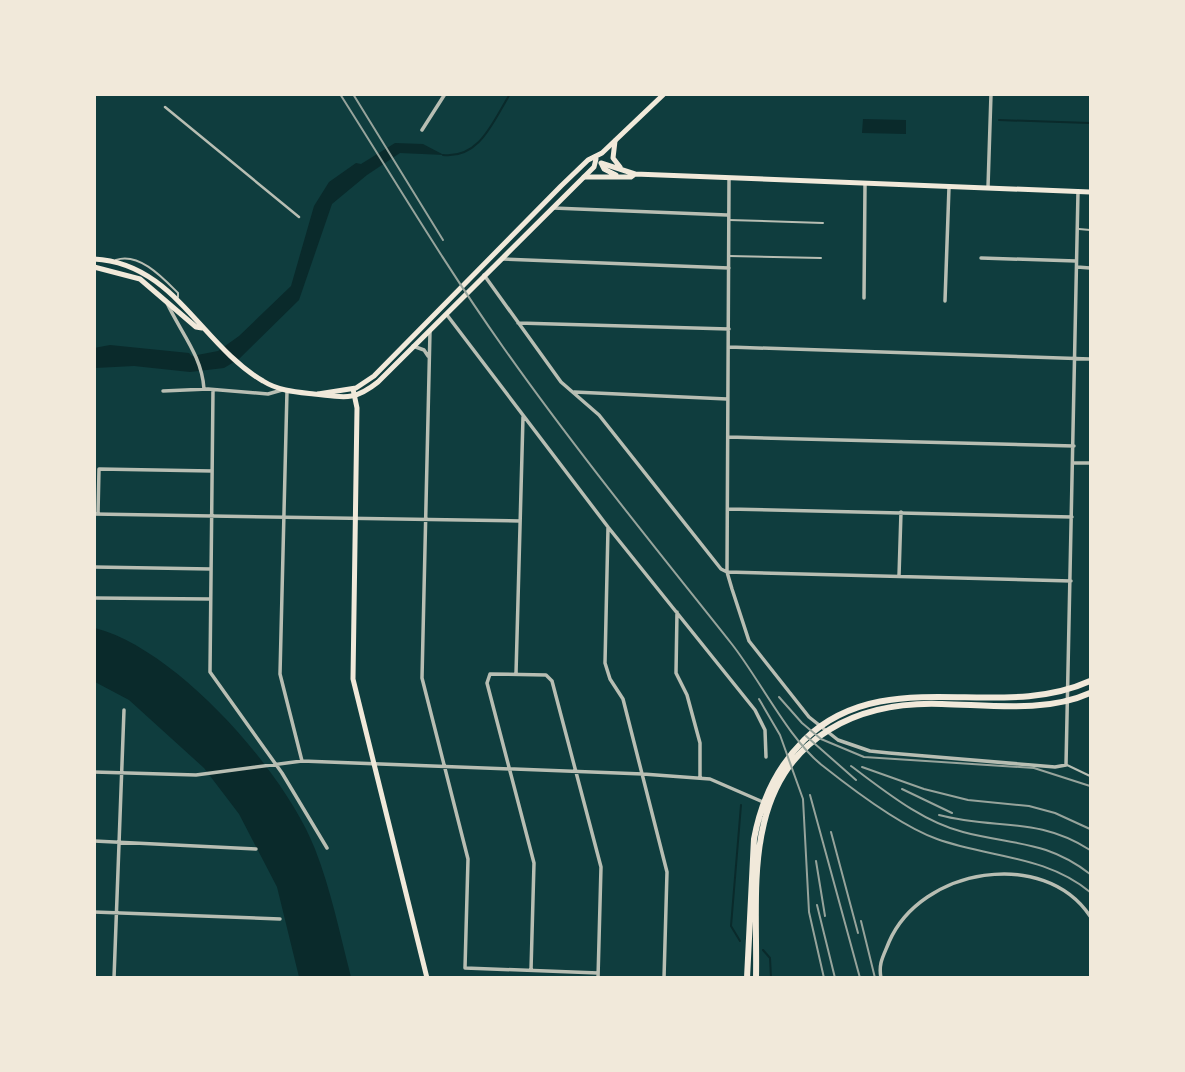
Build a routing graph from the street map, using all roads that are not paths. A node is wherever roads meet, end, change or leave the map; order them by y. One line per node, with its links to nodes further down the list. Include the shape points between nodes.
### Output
1 (445, 94): 5 (street)
2 (664, 94): 6 (main road)
3 (991, 94): 15 (street)
4 (165, 107): 19 (street)
5 (422, 130)
6 (615, 141): 7 (main road); 8 (main road, via 614,161)
7 (599, 161): 8 (main road); 10 (main road); 11 (main road); 34 (main road, via 588,160 567,180)
8 (623, 169): 9 (main road)
9 (635, 174): 10 (main road); 12 (main road)
10 (616, 175): 11 (main road)
11 (583, 177): 18 (main road)
12 (729, 180): 13 (main road); 20 (street)
13 (865, 185): 14 (main road); 36 (street)
14 (948, 187): 15 (main road); 37 (street)
15 (988, 189): 16 (main road)
16 (1078, 191): 17 (main road); 22 (street)
17 (1090, 192)
18 (551, 208): 20 (street); 28 (main road)
19 (299, 217)
20 (729, 217): 21 (lane); 24 (street)
21 (823, 223)
22 (1077, 229): 23 (lane); 29 (street)
23 (1090, 230)
24 (729, 256): 26 (lane); 32 (street)
25 (94, 258): 41 (main road, via 115,260 145,273 200,321)
26 (821, 258)
27 (981, 258): 29 (street)
28 (500, 259): 32 (street); 34 (main road)
29 (1077, 261): 31 (street)
30 (94, 267): 35 (main road, via 135,276)
31 (1077, 267): 33 (street); 47 (street)
32 (729, 268): 43 (street)
33 (1090, 268)
34 (480, 276): 38 (main road); 40 (street)
35 (164, 298): 41 (main road); 49 (street, via 197,355)
36 (864, 298)
37 (945, 301)
38 (450, 304): 39 (main road); 50 (main road, via 374,376)
39 (446, 313): 42 (main road); 58 (street)
40 (518, 323): 43 (street); 54 (street)
41 (202, 328): 53 (main road, via 261,380)
42 (430, 328): 44 (main road); 46 (street)
43 (729, 329): 45 (street)
44 (413, 346): 46 (street, via 424,349); 56 (main road, via 378,382)
45 (729, 347): 47 (street); 57 (street)
46 (428, 356): 71 (street)
47 (1076, 358): 48 (street); 60 (street)
48 (1090, 359)
49 (204, 389): 51 (street); 52 (street)
50 (353, 389): 55 (main road); 56 (main road)
51 (213, 390): 53 (street); 63 (street)
52 (163, 391)
53 (285, 391): 55 (main road); 68 (street)
54 (572, 392): 57 (street); 76 (street, via 599,415 713,562)
55 (318, 394): 56 (main road)
56 (355, 396): 70 (main road)
57 (728, 399): 59 (street)
58 (523, 417): 72 (street); 73 (street)
59 (728, 437): 60 (street); 64 (street)
60 (1074, 446): 61 (street)
61 (1074, 463): 62 (street); 69 (street)
62 (1090, 463)
63 (212, 471): 66 (street, via 99,469); 67 (street)
64 (728, 509): 65 (street); 76 (street)
65 (901, 512): 69 (street); 77 (street)
66 (96, 514): 67 (street)
67 (211, 516): 68 (street); 75 (street)
68 (284, 517): 70 (street); 90 (street, via 280,674)
69 (1072, 517): 78 (street)
70 (355, 519): 71 (street); 91 (main road, via 352,673)
71 (425, 519): 72 (street); 93 (street, via 422,678)
72 (520, 521): 82 (street)
73 (608, 527): 81 (street); 99 (street, via 605,657 608,675 623,699)
74 (94, 567): 75 (street)
75 (211, 569): 80 (street)
76 (727, 572): 77 (street); 92 (street, via 749,641 809,717 838,740 870,751)
77 (899, 576): 78 (street)
78 (1071, 582): 84 (street)
79 (94, 598): 80 (street)
80 (210, 599): 105 (street, via 210,672 214,681 277,765)
81 (677, 612): 89 (street, via 762,720); 101 (street, via 676,673 700,743)
82 (516, 674): 94 (street, via 487,676); 97 (street, via 549,676)
83 (1090, 681): 84 (highway)
84 (1069, 689): 86 (street); 88 (highway, via 1030,696 900,697 876,701)
85 (1090, 692): 86 (highway)
86 (1069, 700): 88 (highway, via 1015,705 900,704); 92 (street)
87 (124, 710): 96 (street)
88 (841, 717): 98 (highway)
89 (766, 757)
90 (297, 761): 91 (street); 96 (street, via 207,773)
91 (374, 765): 93 (street); 114 (main road)
92 (1066, 765): 100 (lane)
93 (444, 768): 94 (street); 111 (street, via 468,859 465,968)
94 (510, 771): 97 (street); 111 (street, via 534,863)
95 (94, 772): 96 (street)
96 (121, 773): 104 (street)
97 (576, 773): 99 (street); 112 (street, via 601,867)
98 (781, 773): 102 (highway); 117 (highway, via 760,844)
99 (643, 775): 101 (street); 115 (street, via 667,872)
100 (1090, 776)
101 (700, 778): 102 (street)
102 (763, 802): 116 (highway, via 754,839)
103 (94, 841): 104 (street)
104 (118, 842): 106 (street); 108 (street)
105 (327, 848)
106 (256, 849)
107 (94, 912): 108 (street)
108 (116, 913): 110 (street); 113 (street)
109 (1090, 916): 118 (street, via 1079,899 1033,876 983,874 937,889 897,923 879,966)
110 (279, 919)
111 (531, 970): 112 (street)
112 (598, 975)
113 (114, 978)
114 (428, 978)
115 (664, 978)
116 (747, 978)
117 (756, 978)
118 (881, 978)

